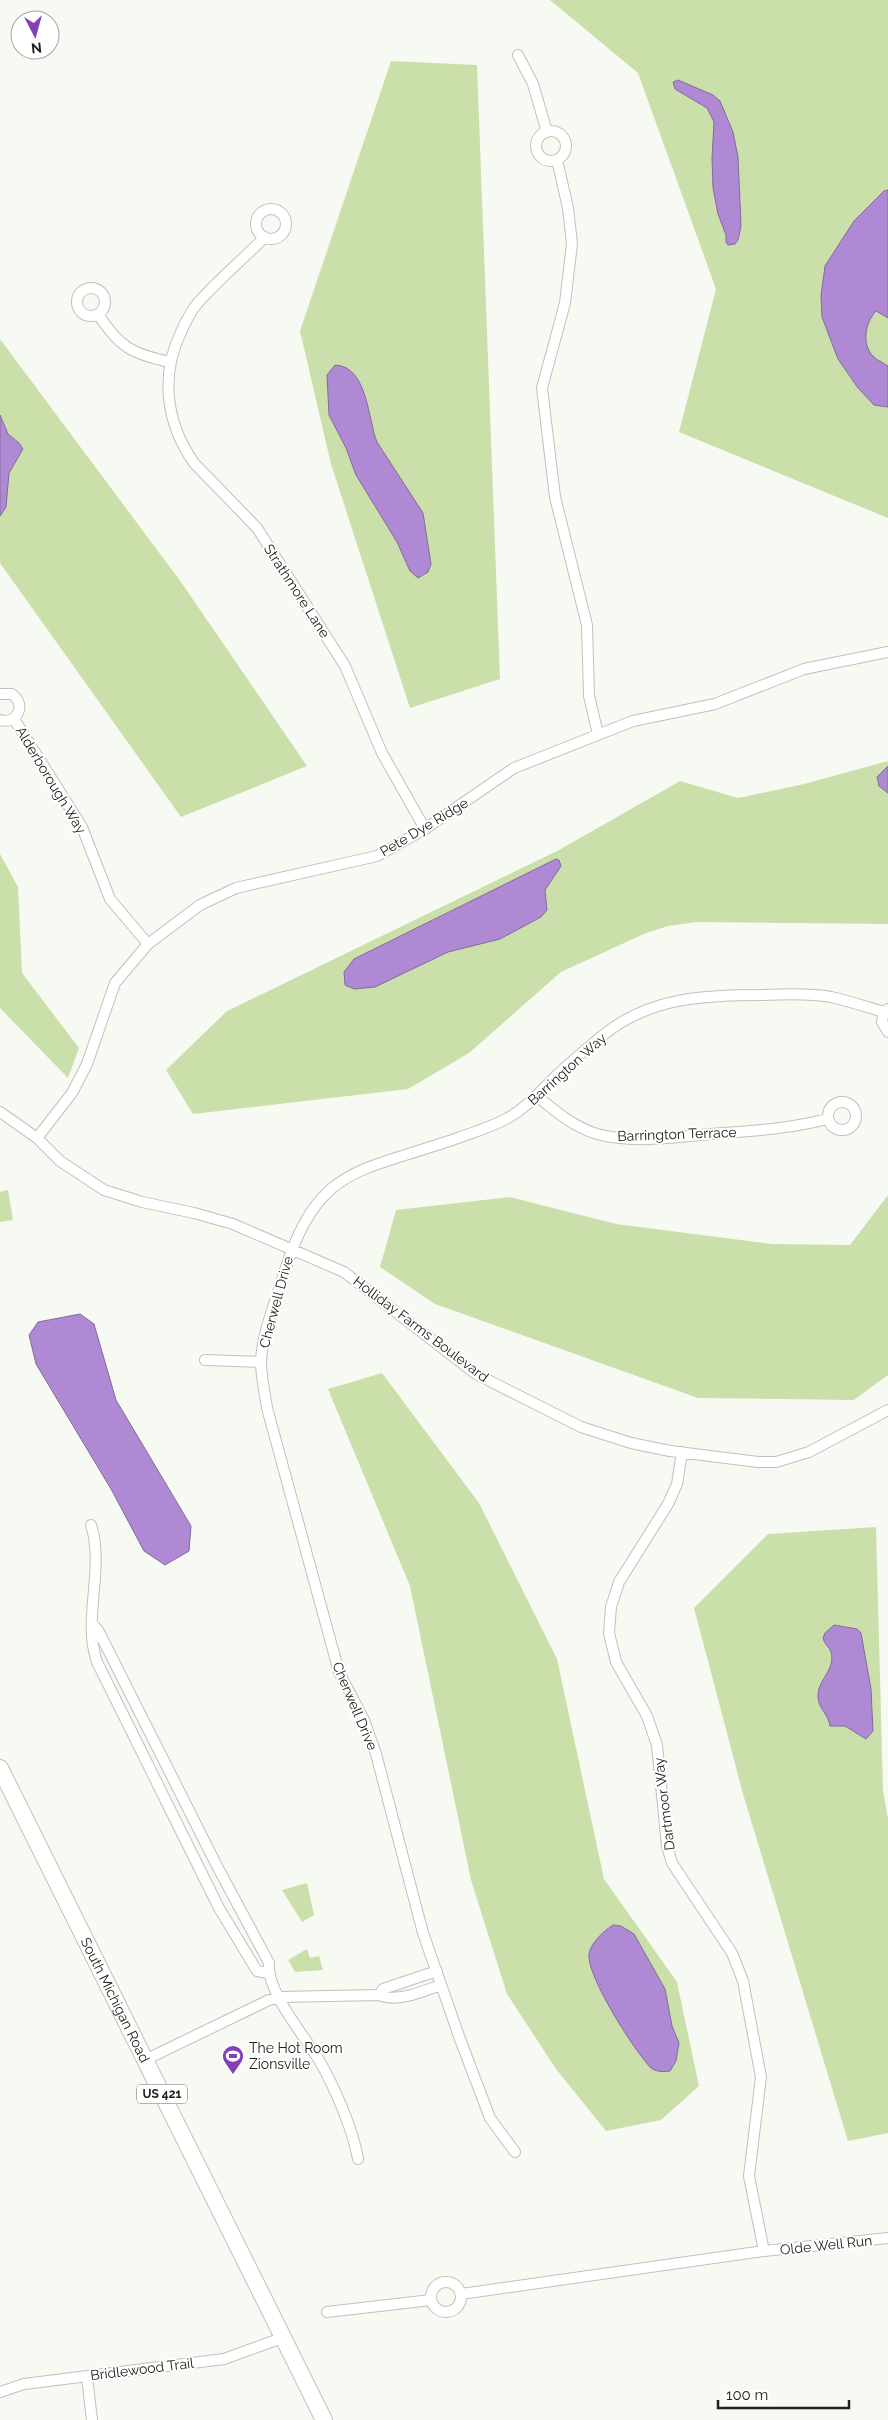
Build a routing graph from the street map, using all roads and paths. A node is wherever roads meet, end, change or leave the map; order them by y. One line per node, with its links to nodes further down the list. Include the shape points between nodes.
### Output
1 (518, 55): 2 (street, via 533,84)
2 (547, 132): 3 (street, via 556,132 566,143 565,152); 3 (street, via 539,138 538,152 544,160)
3 (557, 160): 11 (street, via 572,244 565,303 542,388 555,497 587,625 589,696)
4 (264, 237): 6 (street, Strathmore Lane, via 195,306)
5 (98, 314): 6 (street, via 122,345 137,353)
6 (170, 362): 12 (street, Strathmore Lane, via 169,402 185,450 257,528 345,666 382,753)
7 (888, 652): 11 (street, Pete Dye Ridge, via 804,669 716,704 633,721)
8 (0, 694): 9 (street, via 12,694 19,701 20,711)
9 (14, 719): 10 (street); 13 (street, Alderborough Way, via 82,827 110,899)
10 (0, 720)
11 (598, 734): 12 (street, Pete Dye Ridge, via 514,768)
12 (425, 829): 13 (street, Pete Dye Ridge, via 377,856 236,888 200,905)
13 (148, 944): 19 (street, Pete Dye Ridge, via 115,983 87,1064 72,1093)
14 (886, 1010): 15 (street, Barrington Way, via 882,1022); 16 (street, Barrington Way, via 830,997 783,994 724,995 669,1002 642,1011 604,1034)
15 (888, 1032)
16 (537, 1096): 18 (street, Barrington Terrace, via 577,1126 612,1137 672,1137 766,1130); 20 (street, Barrington Way, via 504,1120 447,1142 373,1164 345,1177 318,1201)
17 (0, 1112): 19 (street, Holliday Farms Boulevard)
18 (827, 1119)
19 (37, 1138): 20 (street, Holliday Farms Boulevard, via 60,1161 104,1190 233,1224)
20 (291, 1248): 22 (street, Cherwell Drive, via 267,1328); 24 (street, Holliday Farms Boulevard, via 344,1272 476,1374 522,1399 582,1427 630,1443)
21 (205, 1360): 22 (street)
22 (261, 1362): 32 (street, Cherwell Drive, via 268,1408 339,1672 364,1720 376,1754 423,1933)
23 (888, 1410): 24 (street, Holliday Farms Boulevard, via 809,1452 784,1460 758,1462)
24 (682, 1452): 41 (street, Dartmoor Way, via 678,1484 619,1582 609,1633 616,1662 647,1716 657,1745 667,1846 672,1863 732,1954 743,1981 761,2077 749,2176)
25 (91, 1525): 26 (street, via 95,1538)
26 (93, 1625): 27 (street); 28 (street, via 90,1634 92,1649)
27 (137, 1706): 28 (street); 30 (street)
28 (122, 1714): 31 (street)
29 (0, 1768): 37 (main road, South Michigan Road / US 421)
30 (202, 1836): 31 (street); 33 (street, via 269,1963)
31 (187, 1843): 33 (street, via 219,1908 257,1971)
32 (437, 1971): 34 (street, Cherwell Drive); 35 (street, via 383,1989)
33 (268, 1973): 36 (street)
34 (442, 1985): 35 (street, via 403,1997); 38 (street, Cherwell Drive, via 490,2118)
35 (380, 1995): 36 (street)
36 (280, 1997): 37 (street); 39 (street, via 320,2062 355,2139)
37 (145, 2060): 45 (main road, South Michigan Road / US 421)
38 (515, 2152)
39 (358, 2159)
40 (888, 2238): 41 (street, Olde Well Run)
41 (764, 2251): 42 (street, Olde Well Run)
42 (461, 2294): 43 (street, via 446,2282 436,2286); 43 (street, via 460,2304 449,2312 440,2311)
43 (431, 2300): 44 (street)
44 (327, 2312)
45 (282, 2338): 46 (street, Bridlewood Trail, via 224,2359); 49 (main road, South Michigan Road / US 421)
46 (87, 2376): 47 (street, Bridlewood Trail, via 24,2384); 48 (street)
47 (0, 2392)
48 (92, 2420)
49 (324, 2420)

